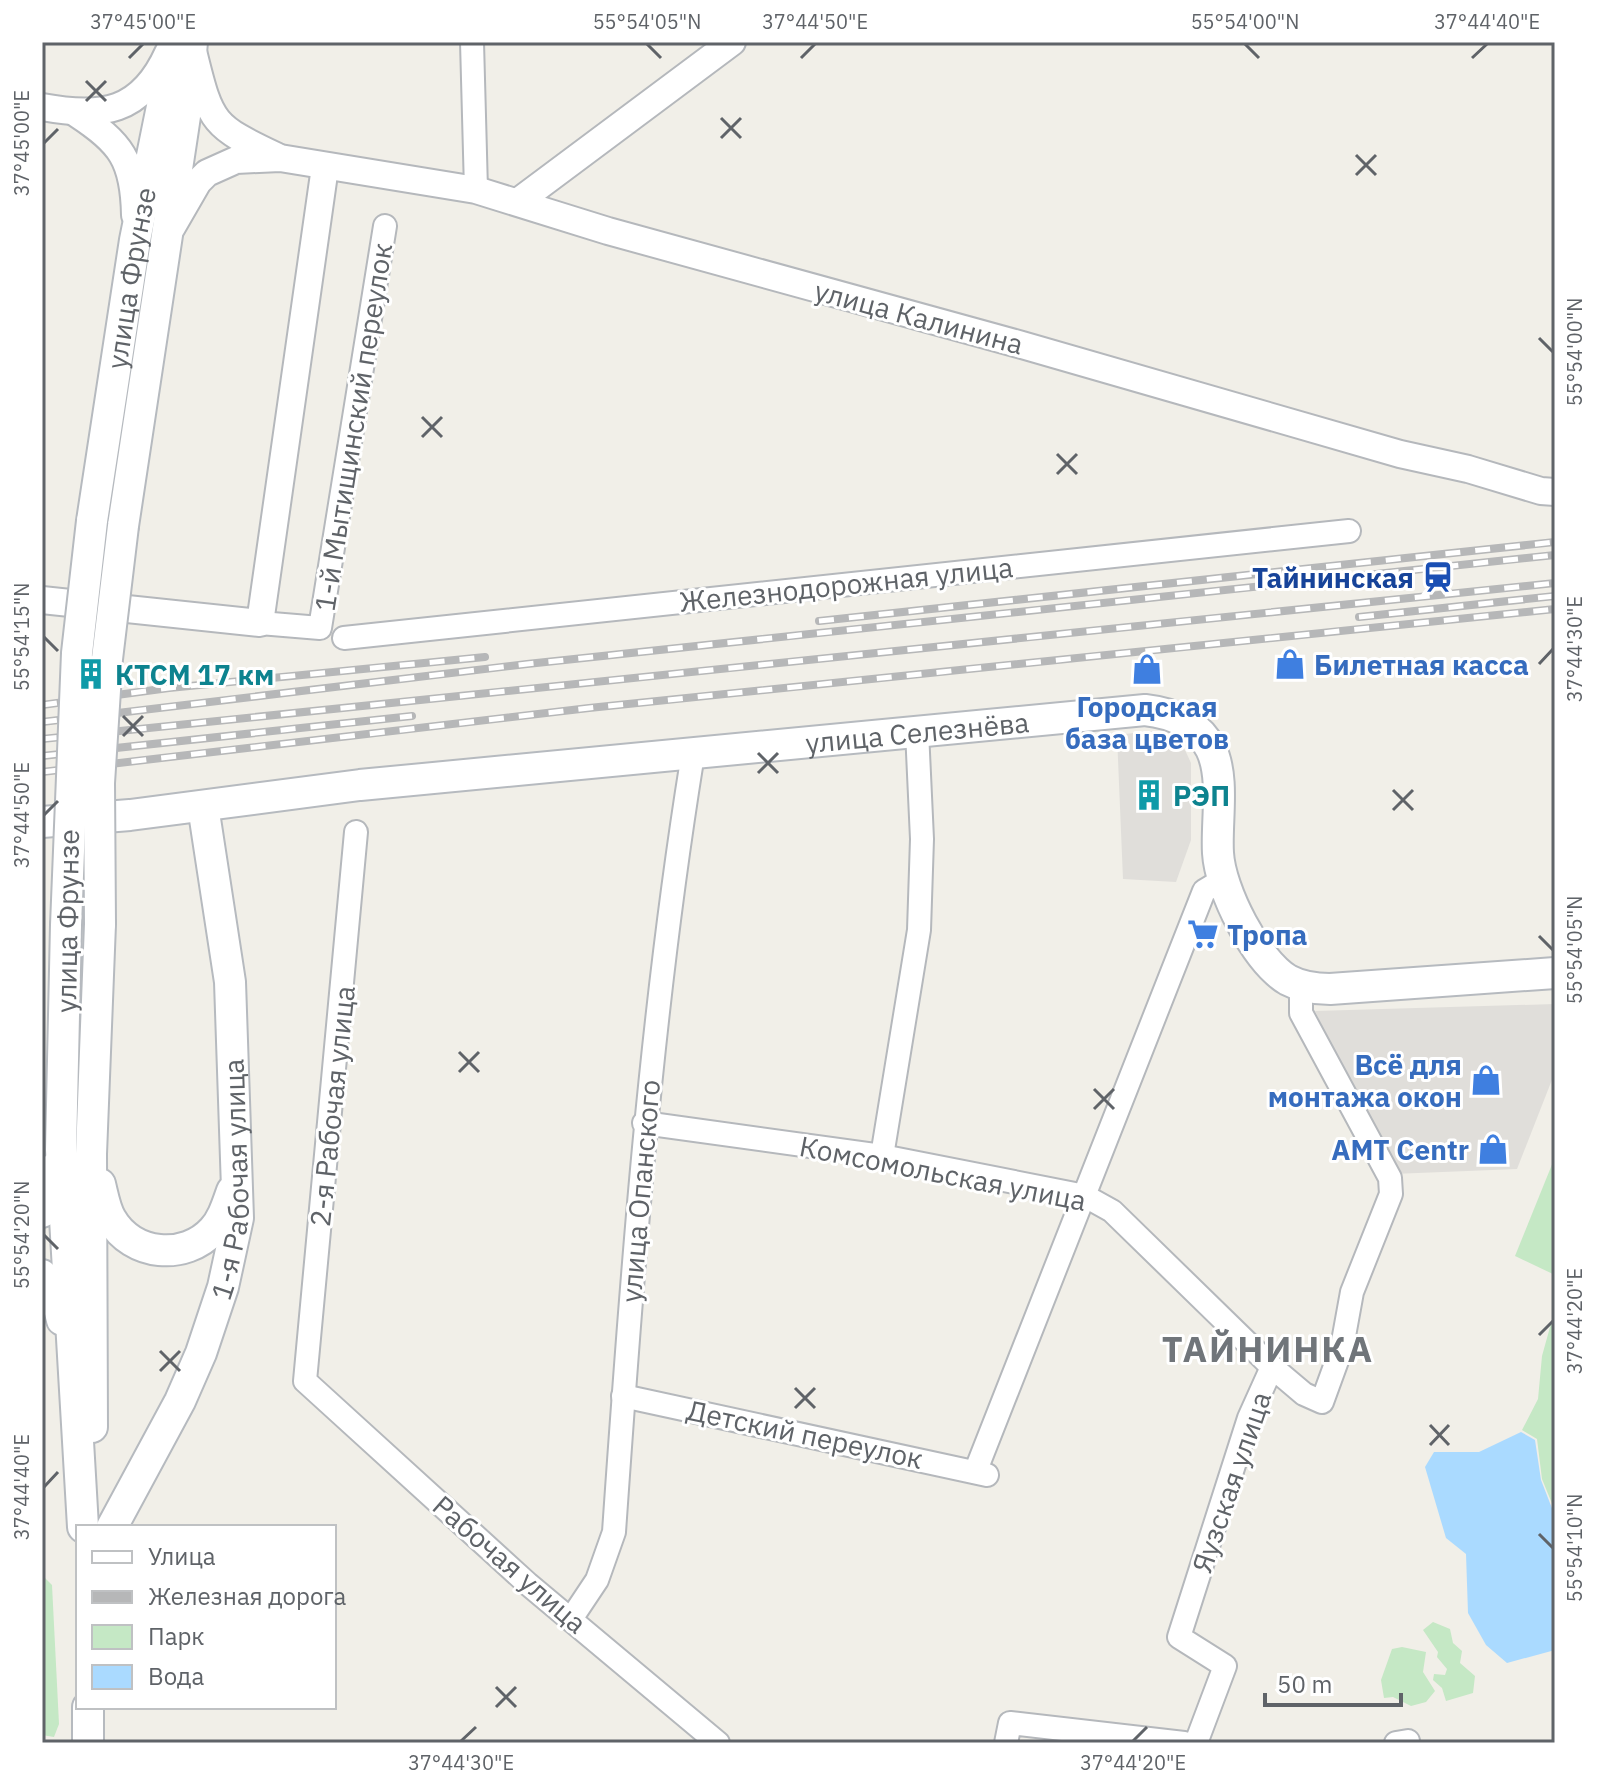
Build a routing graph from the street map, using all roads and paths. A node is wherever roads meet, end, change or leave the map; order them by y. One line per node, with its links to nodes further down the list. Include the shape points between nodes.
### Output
1 (472, 42): 8 (street)
2 (732, 42): 9 (street)
3 (183, 43): 5 (street, via 139,96 107,112); 6 (street, via 213,118 235,137); 11 (main road, улица Фрунзе)
4 (42, 107): 5 (street)
5 (77, 114): 11 (street, via 108,134 127,160)
6 (280, 158): 7 (street, улица Калинина); 11 (street, via 236,160 207,173)
7 (325, 167): 8 (street, улица Калинина); 15 (street)
8 (476, 190): 9 (street, улица Калинина)
9 (519, 201): 12 (street, улица Калинина, via 608,231 1400,454)
10 (385, 226): 15 (street, 1-й Мытищинский переулок, via 320,628)
11 (149, 244): 26 (main road, улица Фрунзе, bridge, via 92,521 77,653); 27 (main road, улица Фрунзе, bridge, via 99,783 100,924)
12 (1555, 492)
13 (1349, 531): 16 (street, Железнодорожная улица)
14 (42, 600): 15 (street)
15 (260, 623)
16 (344, 638)
17 (917, 731): 18 (main road, улица Селезнёва); 22 (main road, улица Селезнёва, via 1125,710 1158,711 1185,721 1213,753 1218,857); 28 (street, via 919,930)
18 (693, 754): 19 (main road, улица Селезнёва, via 360,785); 25 (street, улица Опанского, via 671,885)
19 (203, 806): 20 (main road, улица Селезнёва); 29 (main road, 1-я Рабочая улица, via 230,982)
20 (42, 822)
21 (356, 832): 35 (street, 2-я Рабочая улица)
22 (1224, 879): 24 (main road, via 1265,960); 30 (street, via 1204,891)
23 (1555, 973): 24 (main road, via 1350,988)
24 (1301, 986): 34 (street, Яузская улица, via 1301,1013 1392,1186 1352,1292 1342,1347 1322,1402)
25 (644, 1123): 28 (street, Комсомольская улица); 36 (street, улица Опанского)
26 (61, 1150): 31 (main road); 33 (main road, улица Фрунзе)
27 (91, 1154): 29 (main road, via 111,1218 128,1238 152,1249 178,1250 202,1240 220,1221); 37 (main road, улица Фрунзе, via 95,1385)
28 (882, 1156): 30 (street, Комсомольская улица)
29 (235, 1182): 38 (main road, 1-я Рабочая улица, via 238,1218 201,1353)
30 (1085, 1196): 34 (street, Комсомольская улица, via 1112,1211); 36 (street, Детский переулок, via 981,1473)
31 (42, 1212)
32 (42, 1275): 33 (main road, via 57,1300)
33 (72, 1363): 37 (main road, улица Фрунзе)
34 (1272, 1367): 43 (street, Яузская улица, via 1249,1418 1179,1637 1225,1666)
35 (305, 1381): 39 (street, Рабочая улица)
36 (623, 1396): 39 (street, улица Опанского, via 614,1532 597,1580)
37 (83, 1523)
38 (113, 1525)
39 (571, 1619): 40 (street, Рабочая улица)
40 (718, 1743)
41 (1006, 1743): 42 (street, via 1010,1723)
42 (1184, 1743)
43 (1196, 1743)

